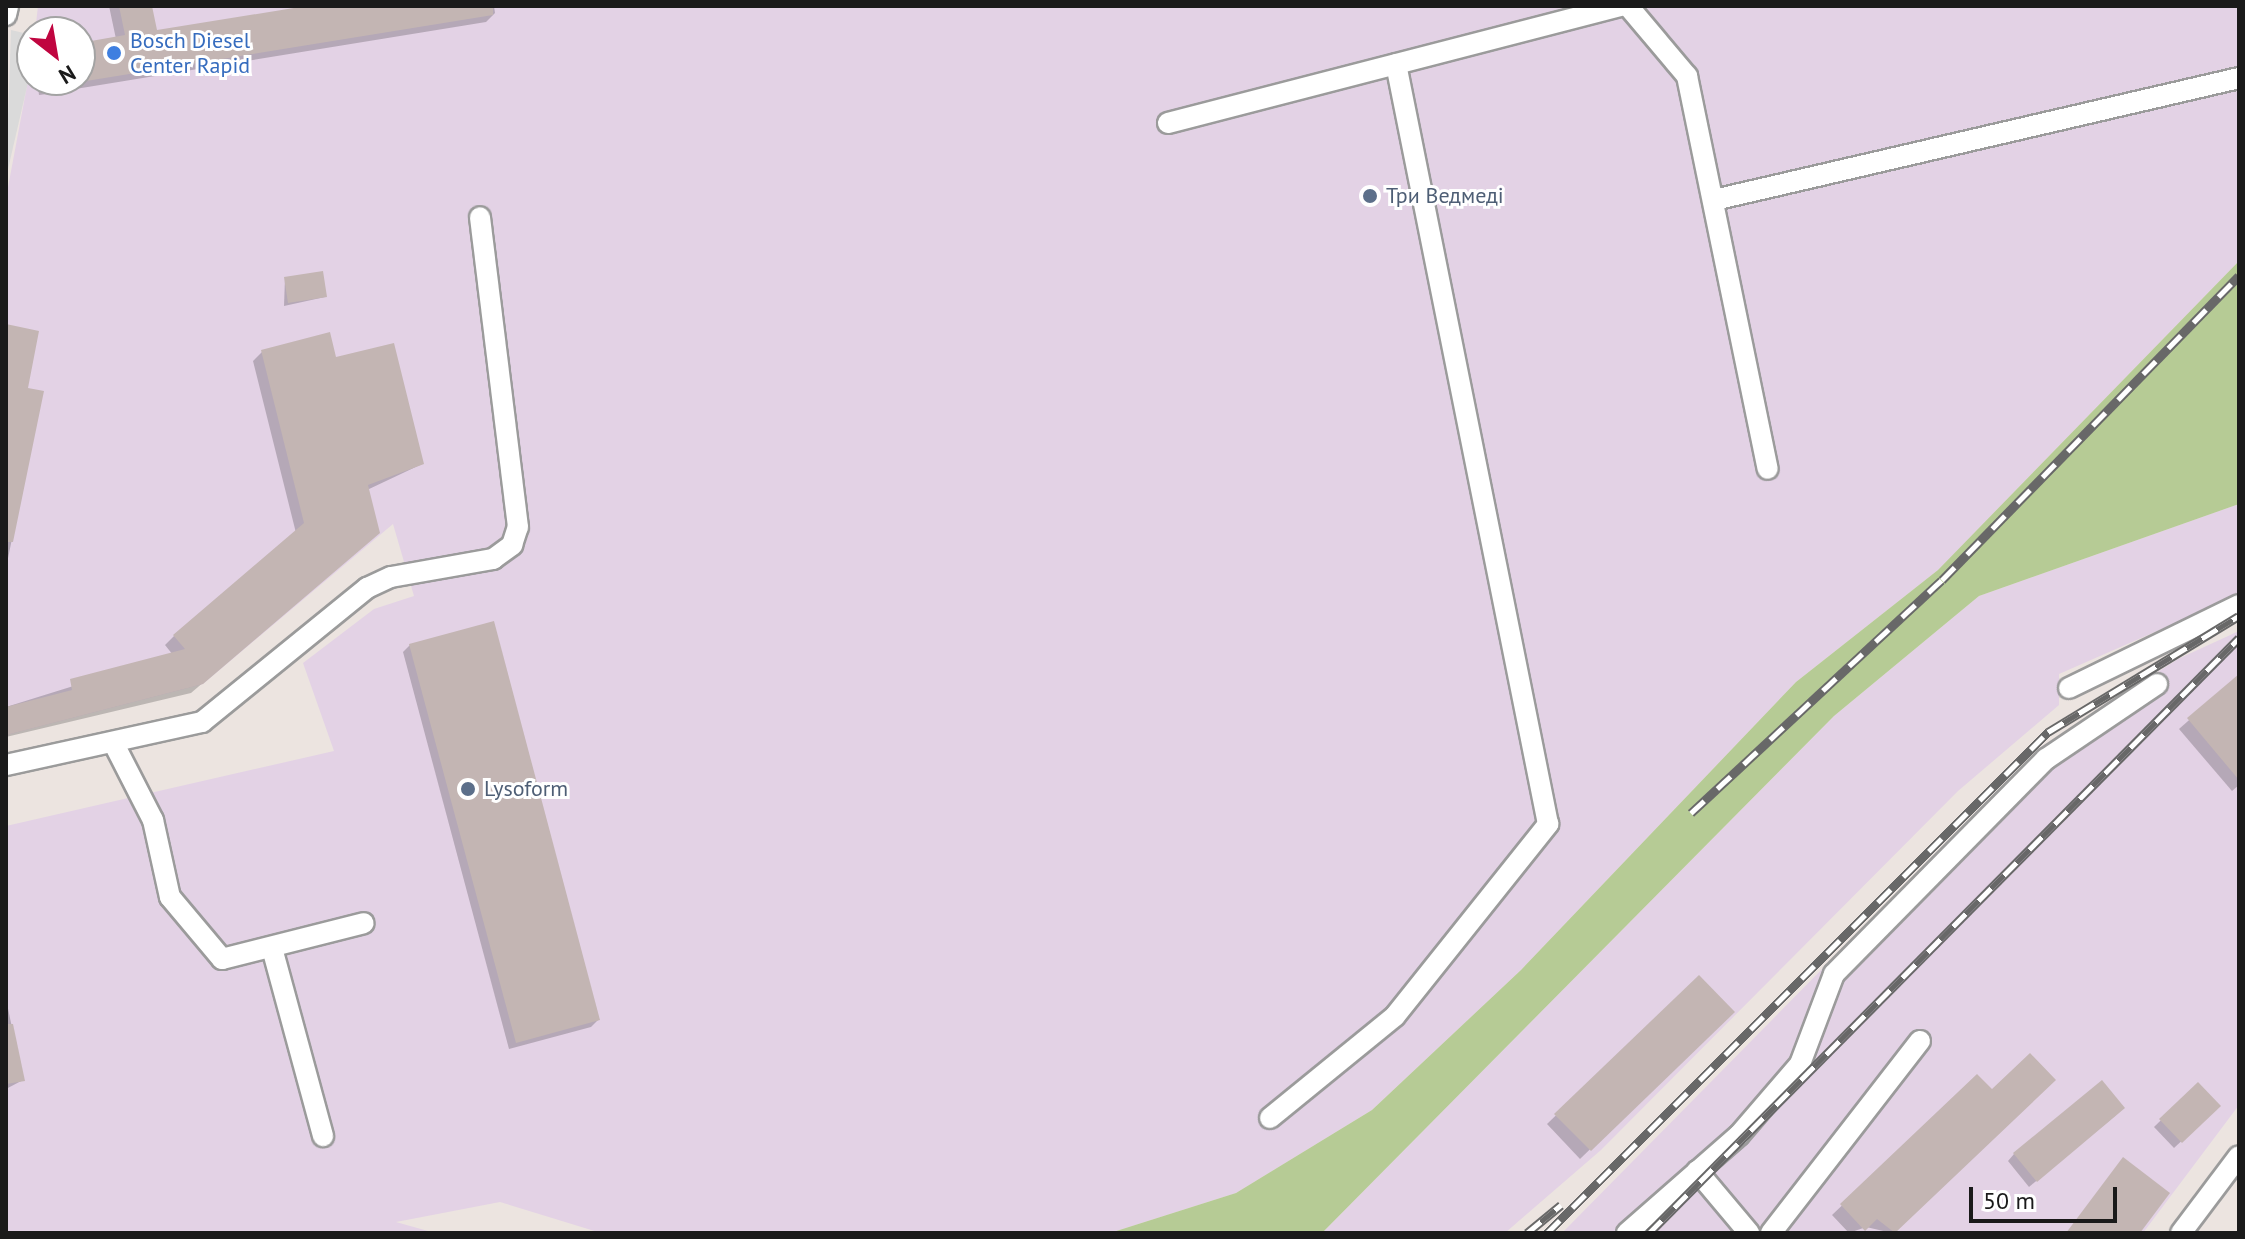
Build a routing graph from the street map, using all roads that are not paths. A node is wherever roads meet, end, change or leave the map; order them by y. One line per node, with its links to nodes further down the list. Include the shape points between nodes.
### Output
1 (8, 6): 3 (street)
2 (1625, 6): 4 (street); 7 (street, via 1687,76)
3 (6, 15)
4 (1396, 64): 6 (street); 18 (street, via 1548,824 1395,1016)
5 (2239, 78): 7 (street)
6 (1168, 123)
7 (1714, 200): 9 (street)
8 (480, 217): 13 (street, via 518,527 512,545 493,559 391,577 367,588 202,722)
9 (1768, 469)
10 (2239, 605): 12 (street)
11 (2157, 684): 21 (street, via 2046,759 1834,974 1800,1064 1739,1135)
12 (2069, 688)
13 (113, 742): 14 (street); 16 (street, via 153,820 170,897 193,933 225,960)
14 (6, 765)
15 (364, 923): 16 (street)
16 (272, 948): 19 (street)
17 (1920, 1041): 24 (street)
18 (1270, 1118)
19 (323, 1136)
20 (2239, 1156): 25 (street)
21 (1697, 1171): 22 (street); 23 (street)
22 (1627, 1233)
23 (1749, 1233)
24 (1771, 1233)
25 (2181, 1233)

